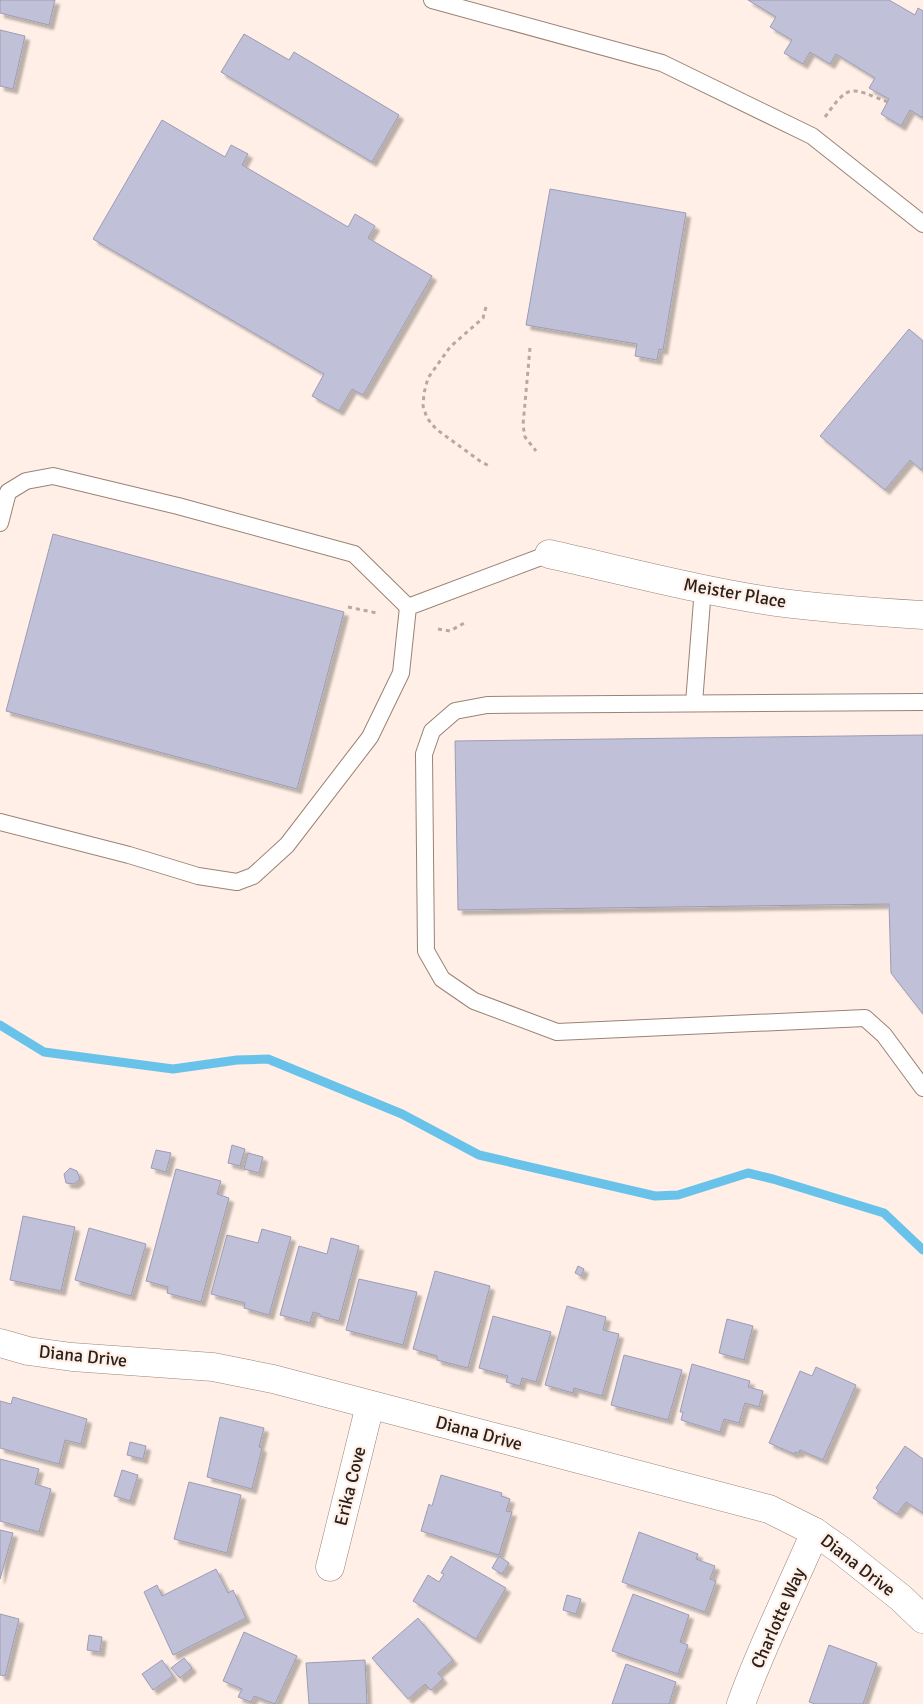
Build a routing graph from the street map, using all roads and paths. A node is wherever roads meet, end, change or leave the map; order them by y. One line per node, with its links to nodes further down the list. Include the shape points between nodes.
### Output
1 (432, 0): 3 (lane, via 662,63)
2 (888, 102): 3 (path, via 858,90 851,91 840,96)
3 (812, 136): 4 (lane)
4 (923, 224)
5 (486, 307): 8 (path, via 483,318 450,347 428,378 423,406 436,429)
6 (530, 348): 7 (path, via 523,425 525,437)
7 (536, 451)
8 (489, 466)
9 (0, 523): 13 (lane, via 8,492 26,481 53,476 354,554)
10 (549, 554): 11 (street, Meister Place); 13 (lane)
11 (703, 588): 15 (street, Meister Place, via 826,608); 19 (lane)
12 (348, 606): 14 (path)
13 (408, 607): 20 (lane, via 401,673 370,737 287,845 253,876 237,882 198,876)
14 (377, 613)
15 (923, 615)
16 (466, 622): 17 (path, via 450,631)
17 (438, 629)
18 (923, 702): 19 (lane)
19 (694, 704): 21 (lane, via 487,705 455,712 432,731 424,754 426,952 442,979 474,1001 557,1032 865,1018 884,1035)
20 (0, 822)
21 (923, 1088)
22 (0, 1343): 23 (street, Diana Drive, via 72,1358 213,1367)
23 (370, 1405): 24 (street, Diana Drive, via 769,1509); 25 (street, Erika Cove)
24 (815, 1532): 26 (street, Diana Drive); 27 (street, Charlotte Way, via 755,1665)
25 (330, 1566)
26 (923, 1619)
27 (742, 1704)

